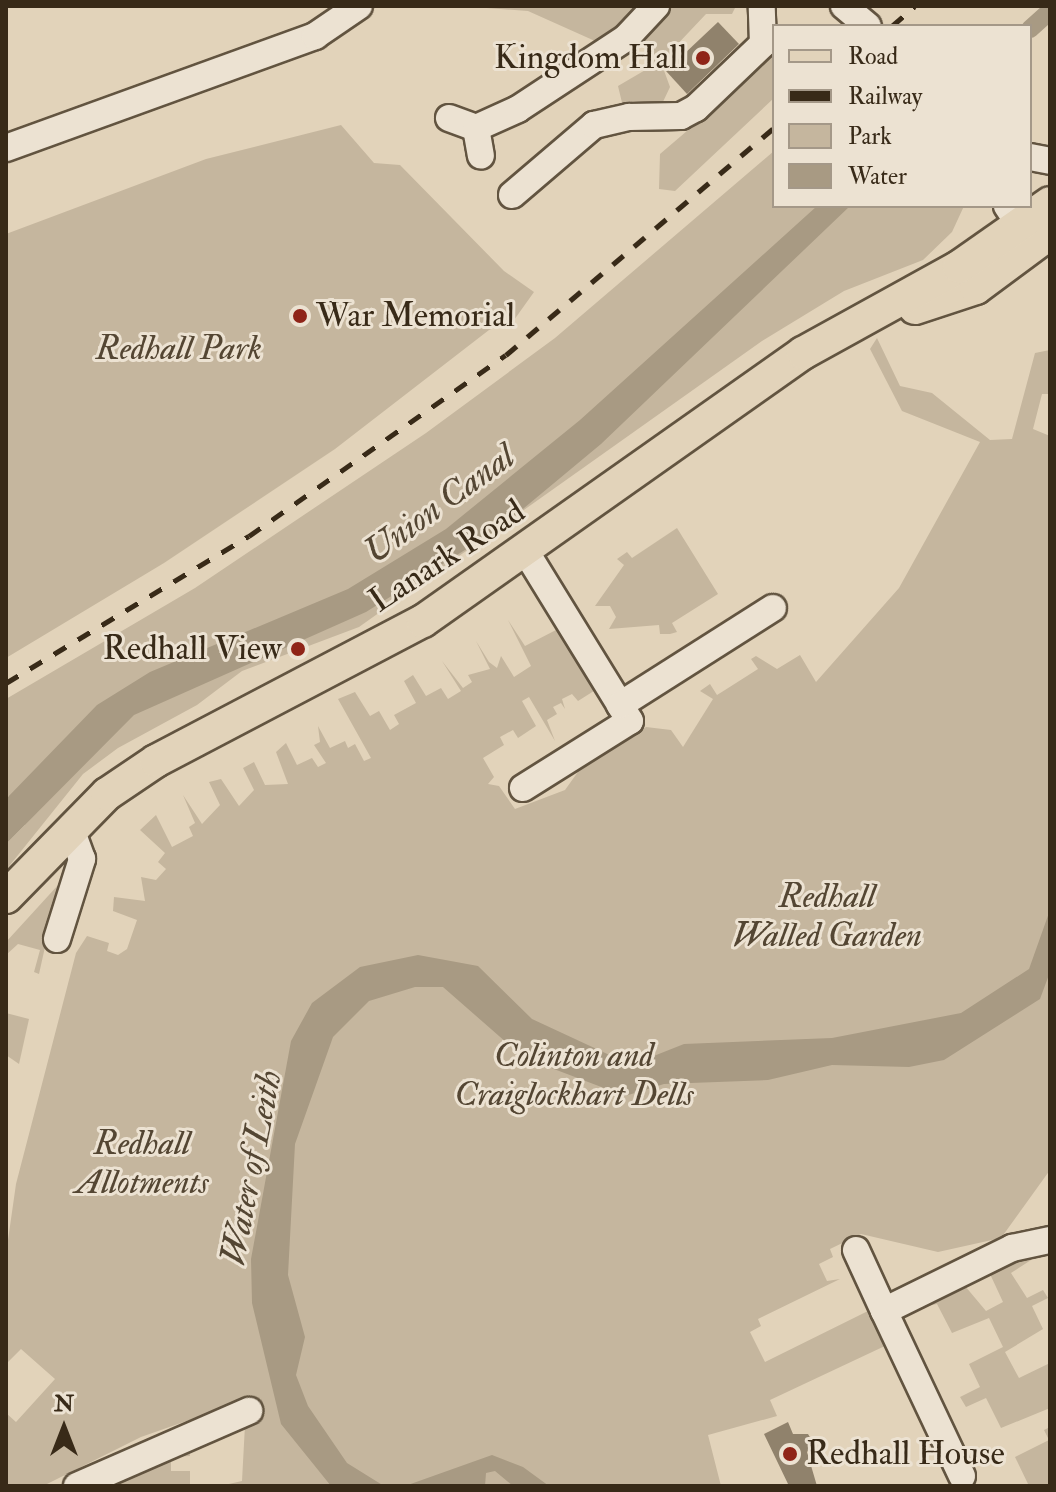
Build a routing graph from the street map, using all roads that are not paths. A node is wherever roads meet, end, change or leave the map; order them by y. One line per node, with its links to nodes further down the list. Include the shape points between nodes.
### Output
1 (359, 6): 8 (street, via 315,36)
2 (656, 6): 7 (street, via 626,38 518,109)
3 (762, 6): 10 (street, via 763,44 696,108 681,116 629,117 594,125)
4 (844, 6): 5 (street)
5 (866, 24)
6 (449, 118): 7 (street)
7 (476, 128): 9 (street)
8 (6, 148)
9 (481, 156)
10 (512, 195)
11 (1035, 221): 12 (main road, Lanark Road, via 752,387)
12 (526, 552): 14 (street); 16 (main road, Lanark Road, via 423,621 156,761)
13 (773, 608): 14 (street)
14 (620, 705): 15 (street, via 630,721 550,780)
15 (523, 788)
16 (71, 829): 17 (main road, Lanark Road); 18 (street, via 82,859)
17 (6, 897)
18 (57, 939)
19 (1050, 1240): 21 (street, via 1028,1242)
20 (856, 1250): 21 (street)
21 (884, 1311): 23 (street)
22 (249, 1411): 24 (street)
23 (949, 1462)
24 (77, 1486)

